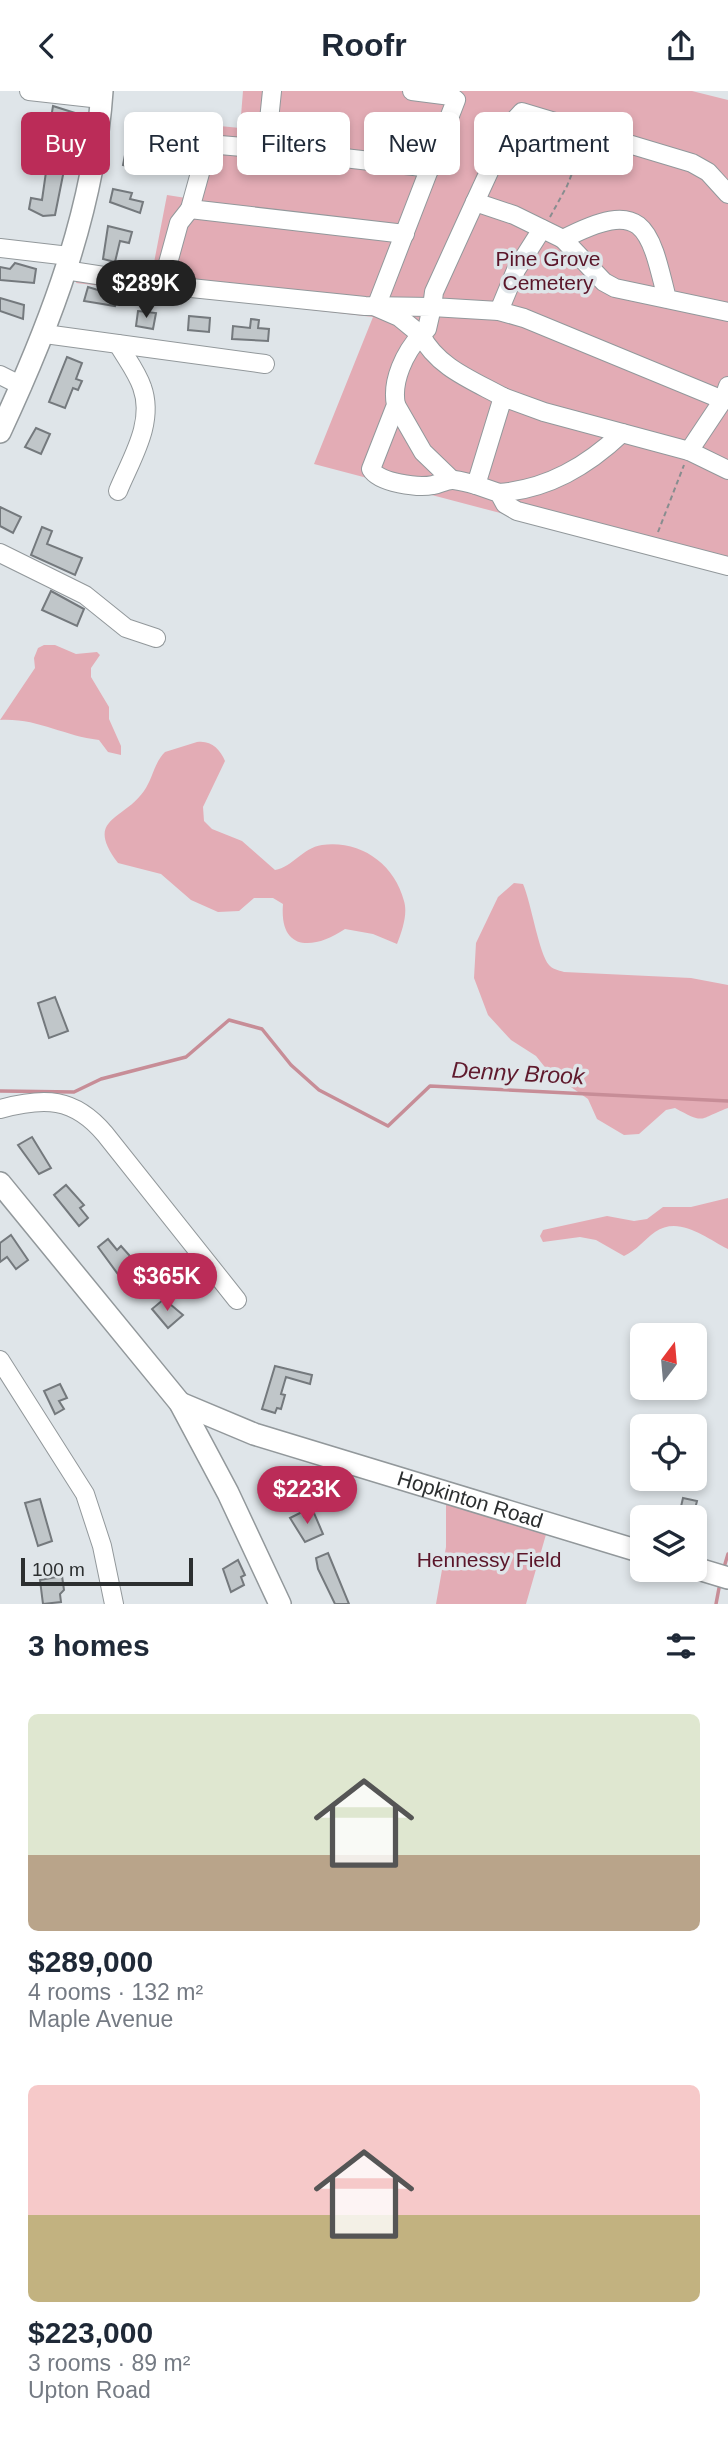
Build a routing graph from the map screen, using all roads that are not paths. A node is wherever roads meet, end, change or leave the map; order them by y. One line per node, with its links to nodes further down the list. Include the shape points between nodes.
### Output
1 (29, 91): 4 (street)
2 (272, 91): 5 (street)
3 (411, 91): 6 (street, via 451,96 456,100)
4 (102, 95): 16 (main road)
5 (270, 112)
6 (452, 112)
7 (237, 146): 11 (street, via 208,144)
8 (428, 175): 13 (street)
9 (728, 194): 10 (street, via 708,172 692,163 534,114 518,114)
10 (475, 202): 12 (street); 20 (street, via 434,292)
11 (190, 209): 13 (street); 17 (street, via 179,223)
12 (542, 229): 14 (street); 21 (street, via 516,270)
13 (405, 234): 19 (street)
14 (563, 239): 18 (street, via 604,282); 18 (street, via 615,217 635,223 652,242)
15 (0, 248): 16 (street)
16 (67, 263): 17 (street); 23 (main road)
17 (162, 285): 19 (street)
18 (667, 299): 22 (street)
19 (376, 307): 20 (street); 24 (street, via 399,317)
20 (432, 307): 21 (street); 24 (street)
21 (499, 311): 29 (street)
22 (728, 312)
23 (45, 334): 25 (street); 28 (main road)
24 (421, 335): 30 (street, via 448,367); 31 (street, via 398,377)
25 (118, 344): 26 (street); 38 (street, via 142,386 146,405 139,440)
26 (265, 364)
27 (0, 375): 28 (street)
28 (22, 386): 32 (main road)
29 (725, 393): 34 (street)
30 (503, 397): 33 (street); 37 (street)
31 (396, 405): 36 (street, via 424,452); 36 (street, via 371,472 416,485)
32 (0, 432)
33 (622, 433): 34 (street); 39 (street, via 587,464 565,476)
34 (689, 451): 35 (street)
35 (728, 470)
36 (451, 479): 37 (street)
37 (476, 485): 39 (street)
38 (118, 491)
39 (499, 493): 41 (street, via 505,504 517,511)
40 (0, 553): 42 (street, via 85,595 126,628)
41 (728, 566)
42 (156, 638)
43 (0, 1109): 45 (street, via 50,1102 82,1111)
44 (0, 1183): 47 (main road)
45 (237, 1300)
46 (0, 1360): 51 (street, via 85,1494)
47 (180, 1403): 48 (main road, Hopkinton Road, via 254,1434); 52 (main road)
48 (630, 1548)
49 (707, 1572): 50 (main road)
50 (728, 1578)
51 (114, 1604)
52 (280, 1604)

